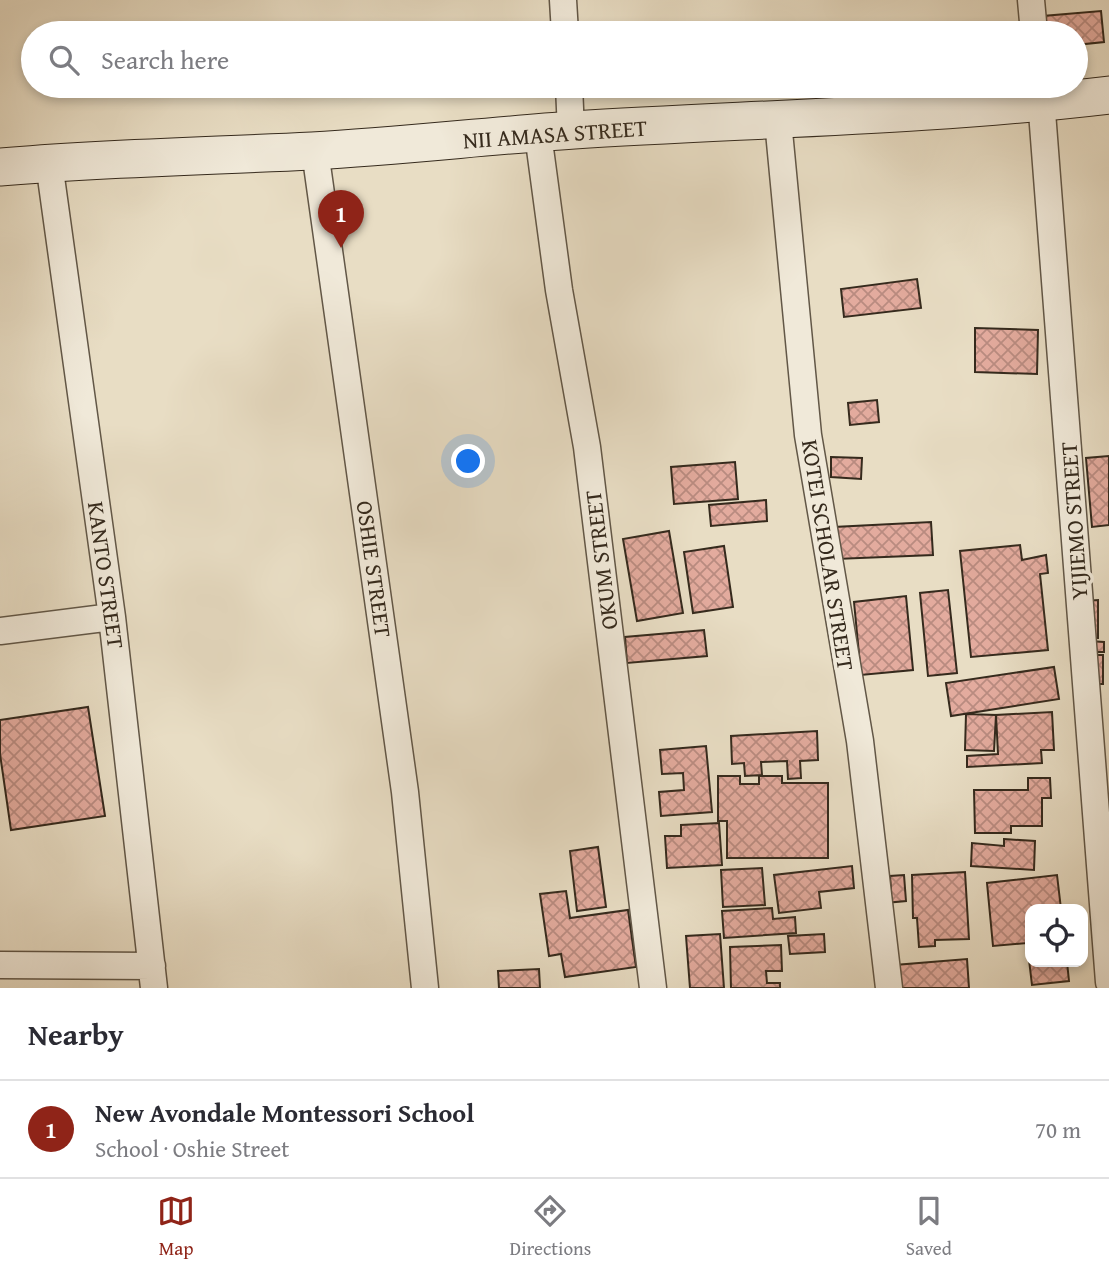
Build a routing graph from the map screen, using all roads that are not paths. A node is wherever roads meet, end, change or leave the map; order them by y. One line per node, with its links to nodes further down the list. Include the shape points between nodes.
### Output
1 (563, 0): 3 (street)
2 (1031, 0): 4 (street)
3 (564, 21)
4 (1033, 21)
5 (1088, 95): 6 (street, NII AMASA STREET)
6 (1109, 96)
7 (565, 98): 11 (street, OKUM STREET)
8 (1002, 98): 10 (street, NII AMASA STREET)
9 (1041, 98): 19 (street, YIJIEMO STREET)
10 (778, 121): 11 (street, NII AMASA STREET); 22 (street, KOTEI SCHOLAR STREET, via 808,435 860,741)
11 (555, 132): 12 (street, NII AMASA STREET); 21 (street, OKUM STREET, via 559,290 587,447)
12 (315, 151): 13 (street, NII AMASA STREET); 20 (street, OSHIE STREET, via 403,779)
13 (49, 163): 14 (street, NII AMASA STREET); 15 (street, KANTO STREET)
14 (0, 167)
15 (112, 617): 16 (street); 18 (street, KANTO STREET)
16 (0, 631)
17 (0, 965): 18 (street)
18 (153, 977)
19 (1109, 982)
20 (425, 988)
21 (653, 988)
22 (889, 988)

